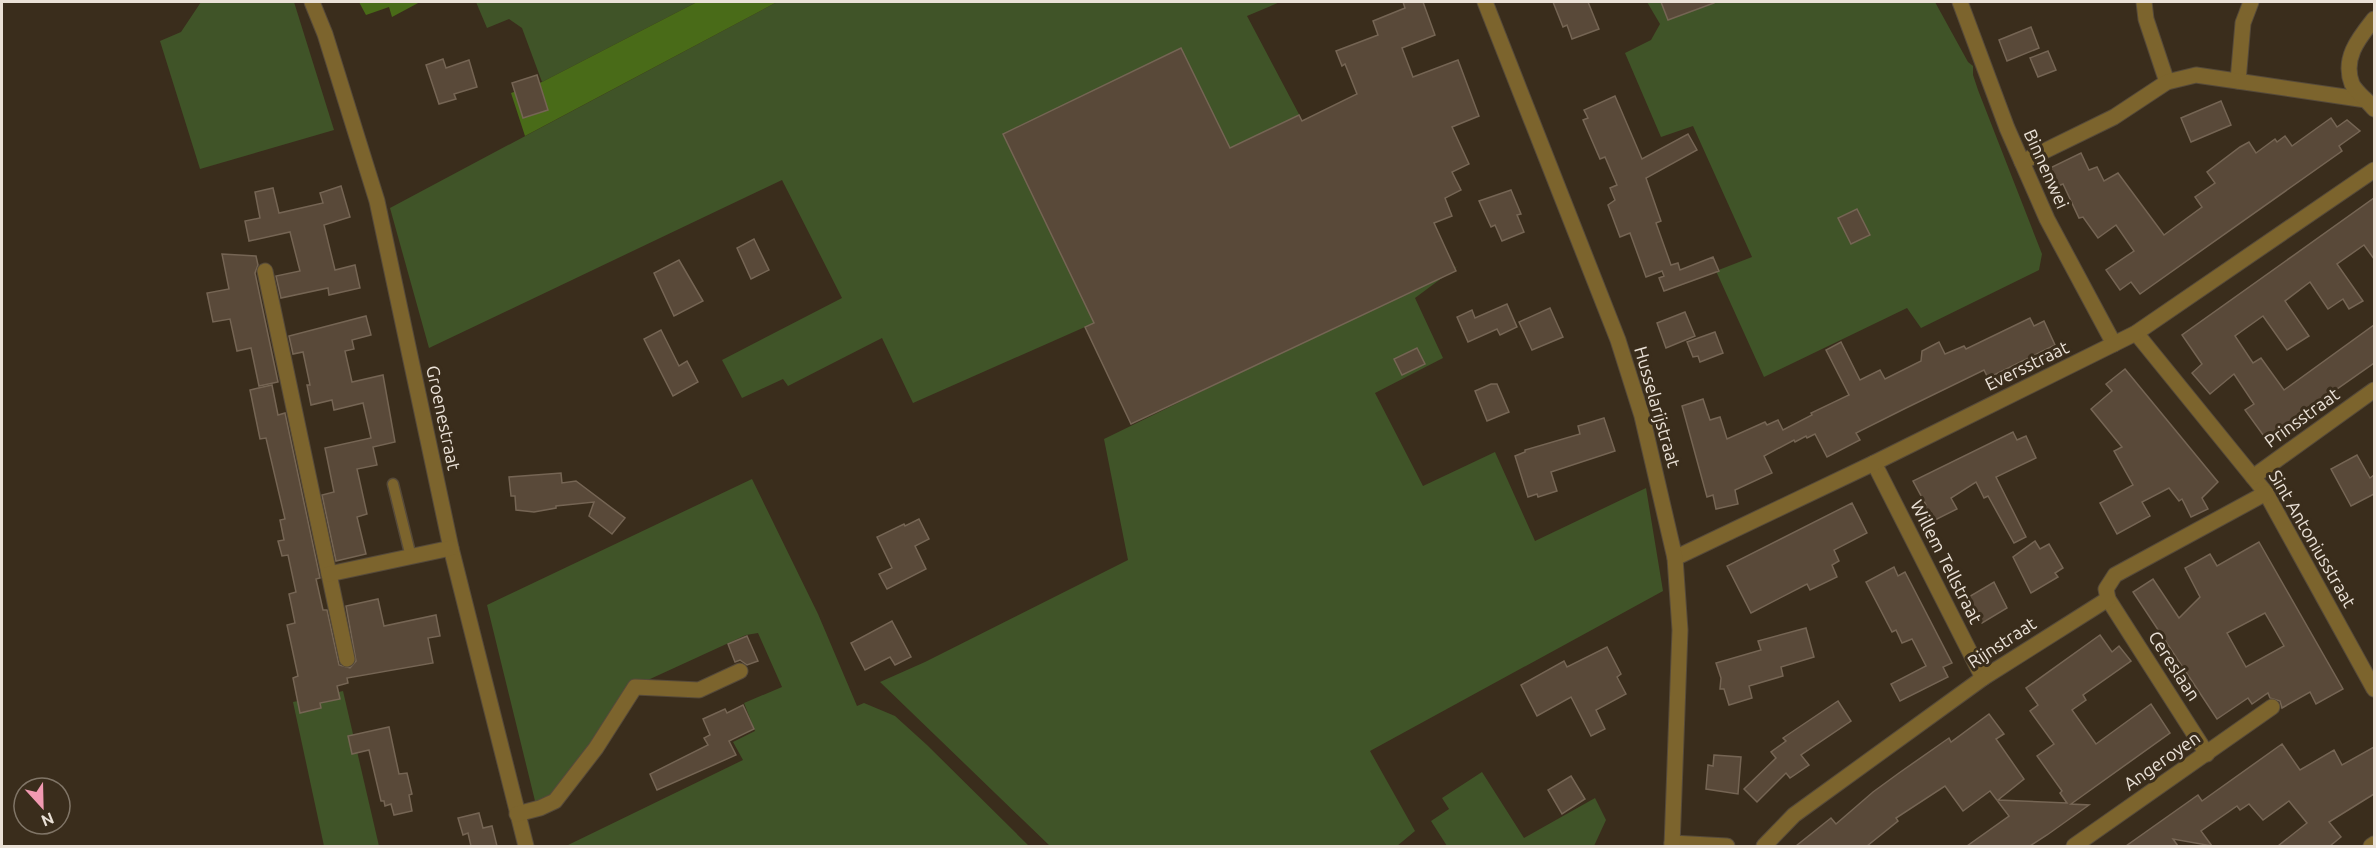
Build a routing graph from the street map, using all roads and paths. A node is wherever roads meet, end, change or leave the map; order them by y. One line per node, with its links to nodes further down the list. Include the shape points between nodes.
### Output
1 (312, 2): 20 (street, Groenestraat, via 377,201)
2 (1485, 2): 22 (street, Husselarijstraat, via 1618,340 1642,416)
3 (1960, 2): 10 (street, Binnenwei)
4 (2144, 2): 8 (street)
5 (2252, 2): 7 (street, via 2243,23)
6 (2374, 19): 9 (street, via 2348,62 2352,85)
7 (2238, 77): 8 (street, via 2196,75); 9 (street)
8 (2166, 79): 10 (street, via 2114,117)
9 (2370, 104)
10 (2022, 162): 14 (street, Binnenwei, via 2066,256)
11 (2374, 171): 13 (street, Eversstraat)
12 (265, 271): 23 (street)
13 (2136, 333): 14 (street, Eversstraat); 17 (street, Sint Antoniusstraat)
14 (2114, 344): 16 (street, Eversstraat)
15 (2374, 390): 17 (street, Prinsstraat)
16 (1874, 463): 22 (street, Eversstraat); 28 (street, Willem Tellstraat)
17 (2253, 477): 19 (street, Sint Antoniusstraat)
18 (393, 484): 21 (lane)
19 (2266, 493): 24 (street, via 2115,575 2106,590); 26 (street, Sint Antoniusstraat)
20 (452, 548): 21 (street); 32 (street, Groenestraat)
21 (411, 557): 23 (street)
22 (1675, 558): 34 (street, Husselarijstraat, via 1680,630)
23 (329, 574): 25 (street)
24 (2108, 599): 28 (street, Rijnstraat); 31 (street, Cereslaan)
25 (347, 659)
26 (2369, 665): 29 (street, Sint Antoniusstraat)
27 (740, 671): 32 (street, via 699,690 635,687 596,748 555,801)
28 (1983, 678): 37 (street, Rijnstraat, via 1794,815)
29 (2374, 689)
30 (2272, 707): 31 (street, Angeroyen)
31 (2207, 754): 38 (street, Angeroyen)
32 (517, 814): 35 (street, Groenestraat)
33 (2374, 844): 39 (street)
34 (1672, 845): 36 (street)
35 (526, 846)
36 (1727, 846)
37 (1764, 846)
38 (2074, 846)
39 (2371, 846)

